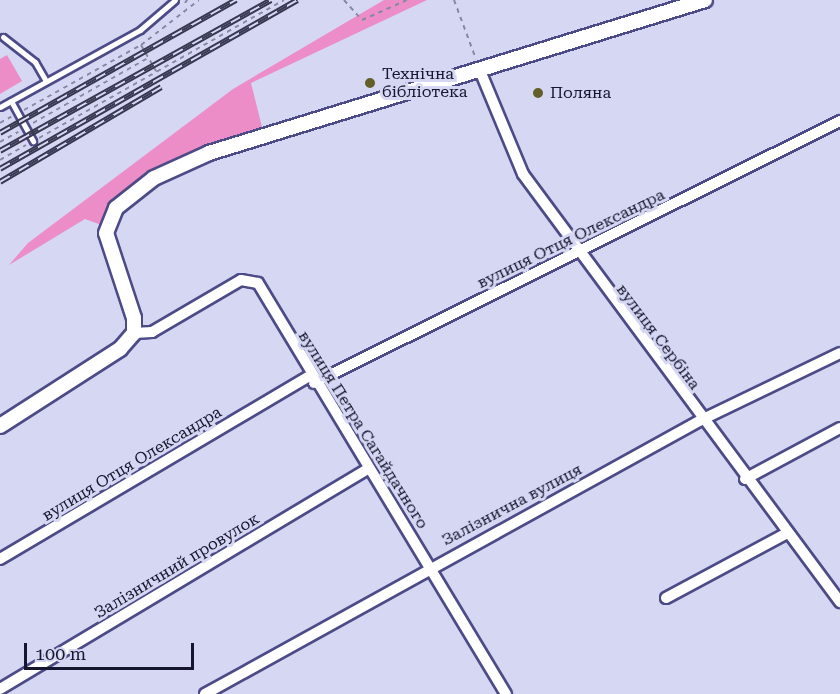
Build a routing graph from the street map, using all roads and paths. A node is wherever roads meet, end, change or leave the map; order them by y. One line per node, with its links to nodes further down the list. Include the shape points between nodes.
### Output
1 (175, 0): 14 (lane, via 140,30)
2 (199, 0): 10 (path)
3 (284, 0): 12 (path)
4 (344, 0): 5 (path, via 362,20)
5 (407, 0)
6 (454, 0): 13 (path)
7 (705, 0): 8 (street)
8 (689, 3): 13 (street)
9 (3, 37): 14 (lane, via 34,62)
10 (141, 45): 11 (path); 17 (path)
11 (148, 58): 12 (path); 20 (path)
12 (156, 72): 21 (path)
13 (481, 73): 24 (street, вулиця Сербіна, via 514,160); 25 (street, via 209,153 140,187 113,212 106,236 134,318)
14 (46, 81): 15 (lane)
15 (11, 101): 16 (lane); 17 (lane)
16 (0, 107)
17 (18, 113): 19 (path); 20 (lane)
18 (840, 121): 24 (street, вулиця Отця Олександра)
19 (0, 123)
20 (26, 128): 21 (lane); 22 (path)
21 (33, 141): 23 (path)
22 (0, 142)
23 (0, 160)
24 (578, 254): 27 (street, вулиця Отця Олександра); 28 (street, вулиця Сербіна)
25 (134, 333): 27 (street, вулиця Петра Сагайдачного, via 152,332 248,278 258,283); 29 (street, via 120,349)
26 (840, 353): 28 (street, Залізнична вулиця)
27 (312, 379): 31 (street, вулиця Петра Сагайдачного); 34 (street, вулиця Отця Олександра)
28 (701, 420): 32 (street, вулиця Сербіна); 35 (street, Залізнична вулиця)
29 (0, 426)
30 (840, 428): 32 (street)
31 (369, 468): 35 (street, вулиця Петра Сагайдачного); 38 (street, Залізничний провулок)
32 (745, 479): 33 (street, вулиця Сербіна)
33 (787, 533): 36 (street, вулиця Сербіна); 37 (street)
34 (0, 559)
35 (429, 567): 39 (street, Залізнична вулиця); 40 (street, вулиця Петра Сагайдачного)
36 (839, 597)
37 (666, 598)
38 (0, 689)
39 (205, 694)
40 (506, 694)

